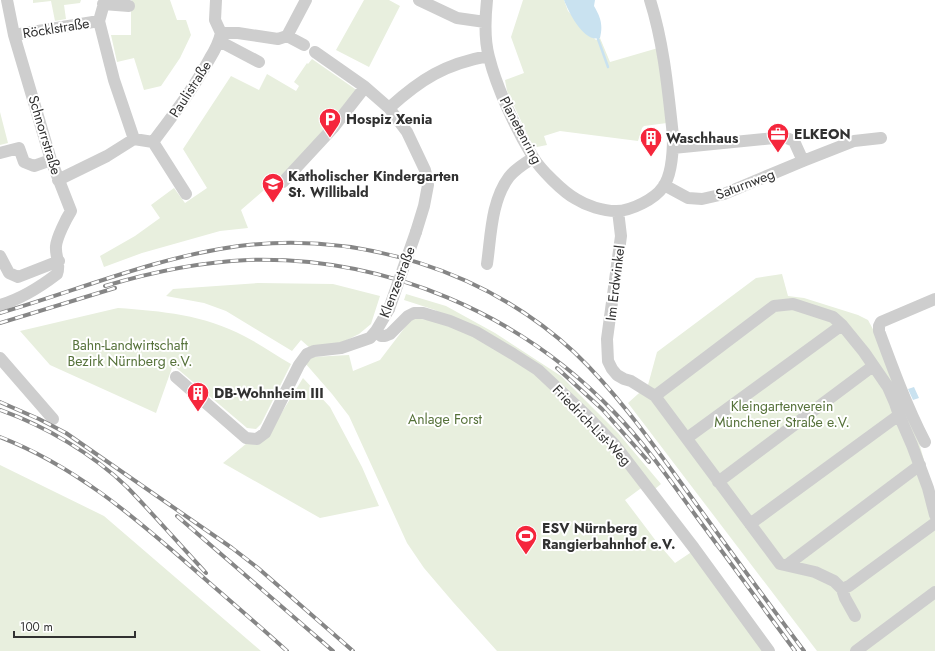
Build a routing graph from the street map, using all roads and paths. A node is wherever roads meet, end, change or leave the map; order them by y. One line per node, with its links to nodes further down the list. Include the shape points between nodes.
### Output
1 (216, 0): 13 (street, via 215,20)
2 (306, 0): 12 (street)
3 (419, 0): 10 (street, via 457,18)
4 (487, 0): 10 (street, Planetenring)
5 (650, 0): 21 (street, Planetenring, via 663,54)
6 (104, 2): 8 (street); 9 (street)
7 (5, 6): 11 (street, Schnorrstraße)
8 (129, 6)
9 (99, 21): 11 (street, Röcklstraße); 19 (street, via 114,80)
10 (485, 22): 14 (street, Planetenring)
11 (14, 35): 24 (street, Schnorrstraße)
12 (287, 36): 13 (street, via 278,39 238,33); 16 (street, Klenzestraße, via 309,48)
13 (220, 37): 15 (street); 20 (street, Paulistraße, via 188,96)
14 (488, 56): 17 (street, via 466,60 428,77 412,87); 23 (street, Planetenring, via 499,88)
15 (259, 62)
16 (365, 88): 17 (street, Klenzestraße); 27 (street, via 333,128)
17 (389, 108): 37 (street, Klenzestraße, bridge, via 407,132 425,170 428,186 416,232 389,309)
18 (881, 138): 25 (street, Saturnweg, via 854,141)
19 (134, 139): 20 (street); 26 (street, via 107,156)
20 (153, 142): 29 (street)
21 (673, 148): 25 (street, via 784,137 794,141); 28 (street, Planetenring)
22 (0, 153): 24 (street, via 19,148 24,162 34,166)
23 (533, 158): 30 (street, Planetenring, via 553,181 576,199 601,210); 32 (street, via 510,176 502,188 496,207)
24 (51, 160): 26 (street, Schnorrstraße)
25 (803, 161): 28 (street, Saturnweg, via 724,194 702,200 688,198)
26 (58, 180): 33 (street, Schnorrstraße, via 71,211 56,246)
27 (283, 182)
28 (664, 185): 30 (street, Planetenring, via 643,204)
29 (186, 194)
30 (618, 211): 41 (street, Im Erdwinkel, via 621,236 607,339 608,361 617,375)
31 (0, 256): 33 (street, via 9,273 18,276)
32 (487, 264)
33 (59, 265): 35 (street, via 57,274 25,296)
34 (935, 299): 45 (street, via 881,322 879,326 884,345)
35 (0, 305)
36 (842, 325): 39 (street); 41 (street, via 833,317 793,304 774,306); 44 (street)
37 (376, 331): 40 (street, Klenzestraße, via 370,338 357,343 307,354 298,365 265,433 257,439 246,438); 55 (street, Friedrich-List-Weg, via 381,336 390,334 414,313 434,316 483,336 538,370 614,444)
38 (0, 358): 43 (street)
39 (874, 366): 42 (street, via 888,387); 47 (street)
40 (176, 377)
41 (655, 396): 44 (street)
42 (899, 415): 46 (street); 50 (street)
43 (53, 419)
44 (687, 438): 47 (street)
45 (925, 442)
46 (920, 465): 48 (street); 51 (street)
47 (718, 482): 50 (street)
48 (935, 515)
49 (935, 523): 52 (street)
50 (750, 524): 51 (street, via 780,564)
51 (786, 565): 52 (street, via 825,576)
52 (842, 589): 54 (street)
53 (935, 592): 56 (street)
54 (855, 616)
55 (765, 646)
56 (856, 651)

